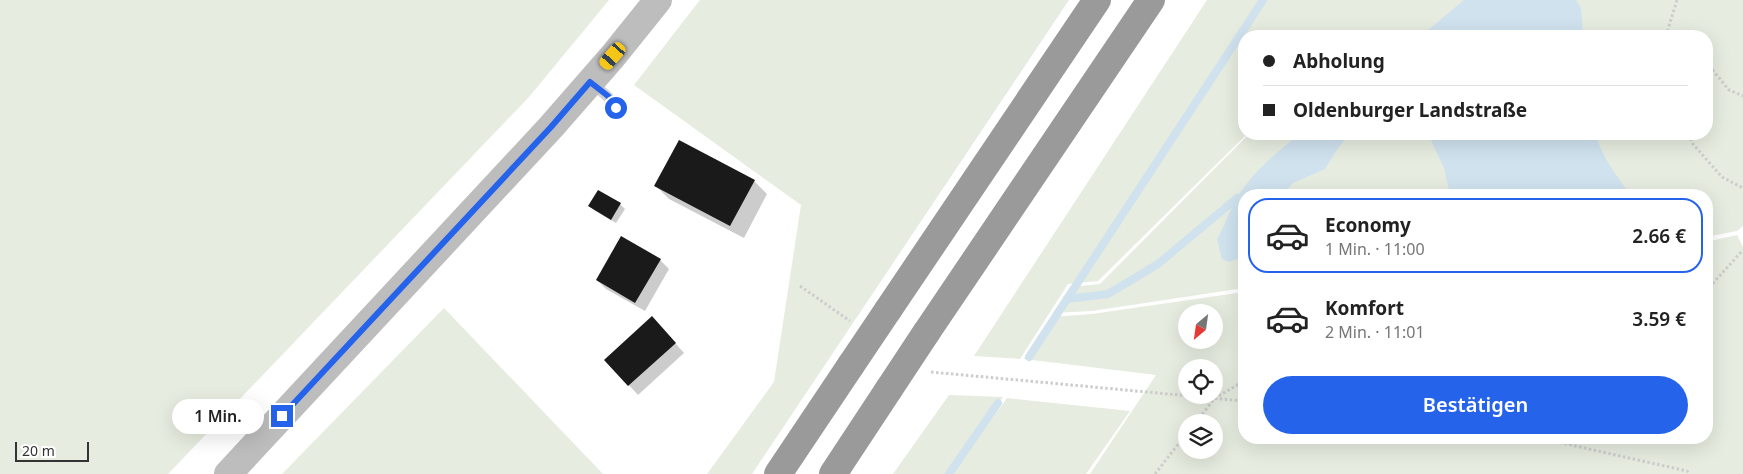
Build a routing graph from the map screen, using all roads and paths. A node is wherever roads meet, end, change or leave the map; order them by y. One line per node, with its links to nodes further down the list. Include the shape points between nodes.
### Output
1 (658, 0): 7 (street)
2 (1097, 0): 27 (highway, bridge)
3 (1151, 0): 28 (highway, bridge)
4 (1678, 0): 5 (path)
5 (1668, 30)
6 (1713, 71): 8 (path, via 1728,90)
7 (590, 82): 9 (lane, via 608,96); 26 (street)
8 (1743, 96)
9 (616, 108)
10 (1691, 140): 11 (path, via 1722,177)
11 (1743, 188)
12 (1743, 250): 13 (path)
13 (1713, 282)
14 (800, 286): 15 (path)
15 (854, 323)
16 (924, 371): 19 (path)
17 (1238, 385): 18 (path)
18 (1223, 393)
19 (1178, 395)
20 (1223, 399): 21 (path)
21 (1238, 400)
22 (1210, 404): 23 (path)
23 (1202, 414)
24 (1178, 444): 29 (path)
25 (1566, 444): 30 (path)
26 (228, 474)
27 (778, 474)
28 (832, 474)
29 (1155, 474)
30 (1690, 474)

